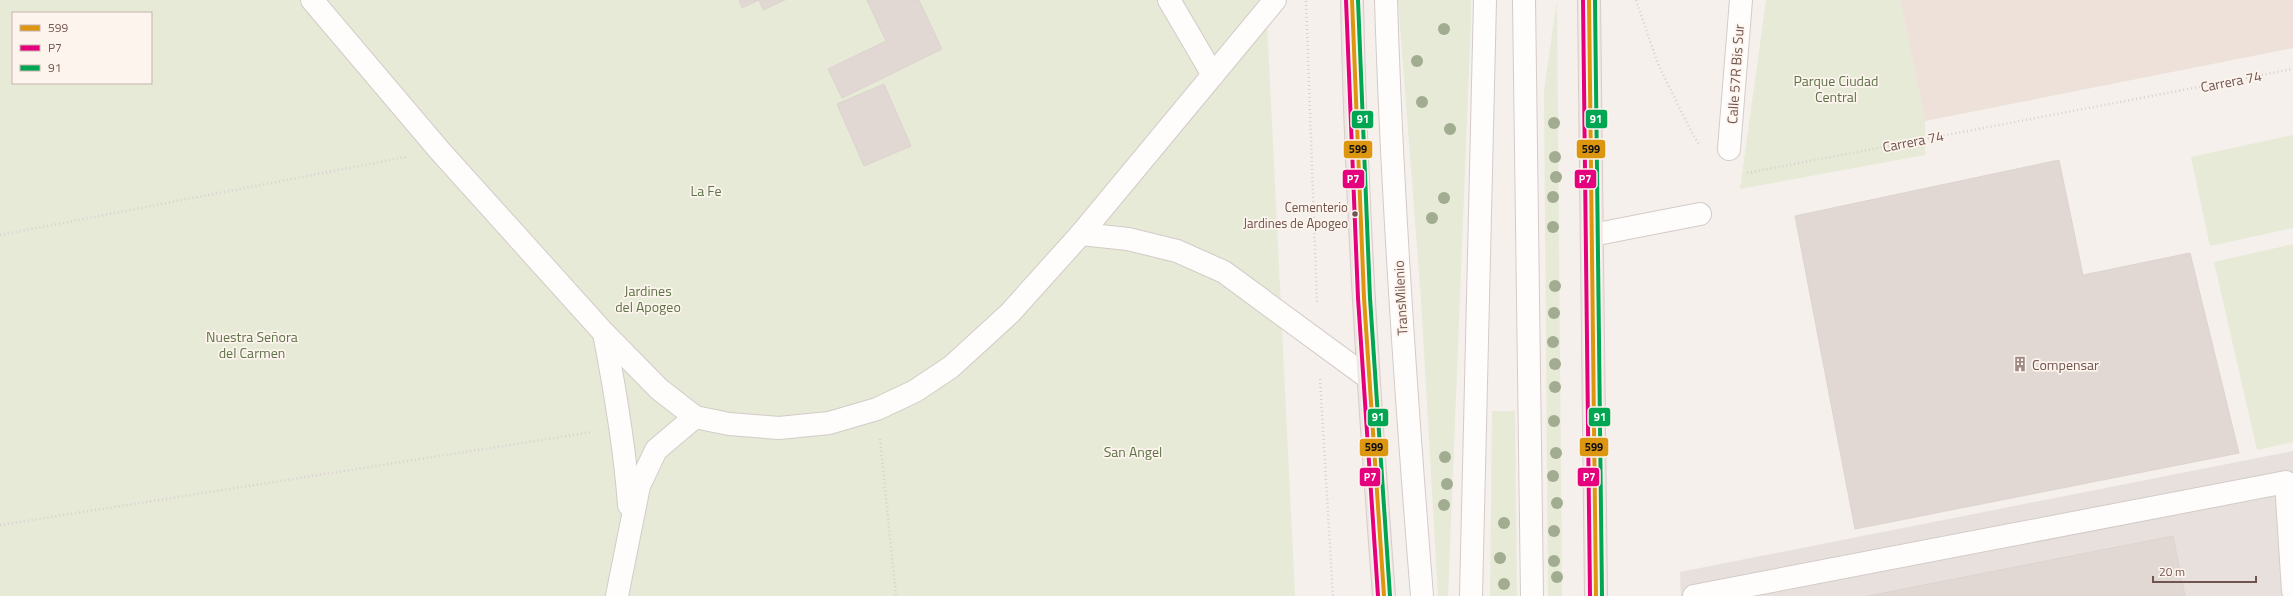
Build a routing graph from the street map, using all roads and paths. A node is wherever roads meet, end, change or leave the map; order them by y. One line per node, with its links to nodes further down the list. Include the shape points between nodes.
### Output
1 (312, 0): 16 (lane)
2 (1169, 0): 13 (lane)
3 (1275, 0): 13 (lane)
4 (1306, 0): 23 (path)
5 (1352, 0): 24 (highway, via 1354,139)
6 (1386, 0): 36 (lane, TransMilenio, via 1390,136 1407,418)
7 (1485, 0): 37 (lane)
8 (1524, 0): 38 (lane)
9 (1589, 0): 20 (highway)
10 (1636, 0): 14 (path, via 1658,64)
11 (1741, 0): 15 (lane, Calle 57R Bis Sur)
12 (2293, 69): 17 (path, Carrera 74)
13 (1213, 75): 19 (lane)
14 (1702, 148)
15 (1729, 149)
16 (440, 151): 21 (path); 22 (lane)
17 (1742, 174)
18 (1700, 214): 20 (lane)
19 (1081, 234): 23 (lane, via 1128,239 1177,250 1224,272); 25 (lane, via 1010,313 951,367 915,391)
20 (1592, 234): 39 (highway)
21 (0, 235)
22 (604, 333): 26 (lane, via 659,389); 27 (lane)
23 (1318, 341): 24 (lane); 34 (path)
24 (1367, 377): 35 (highway)
25 (877, 410): 26 (lane, via 829,424 779,428 729,424); 33 (path)
26 (695, 417): 28 (lane, via 656,450 639,486)
27 (620, 428): 28 (lane); 29 (path)
28 (630, 522): 32 (lane)
29 (0, 525)
30 (1776, 588): 31 (lane, via 2286,482); 40 (lane)
31 (2293, 591)
32 (617, 596)
33 (896, 596)
34 (1333, 596)
35 (1384, 596)
36 (1422, 596)
37 (1471, 596)
38 (1532, 596)
39 (1596, 596)
40 (1694, 596)

